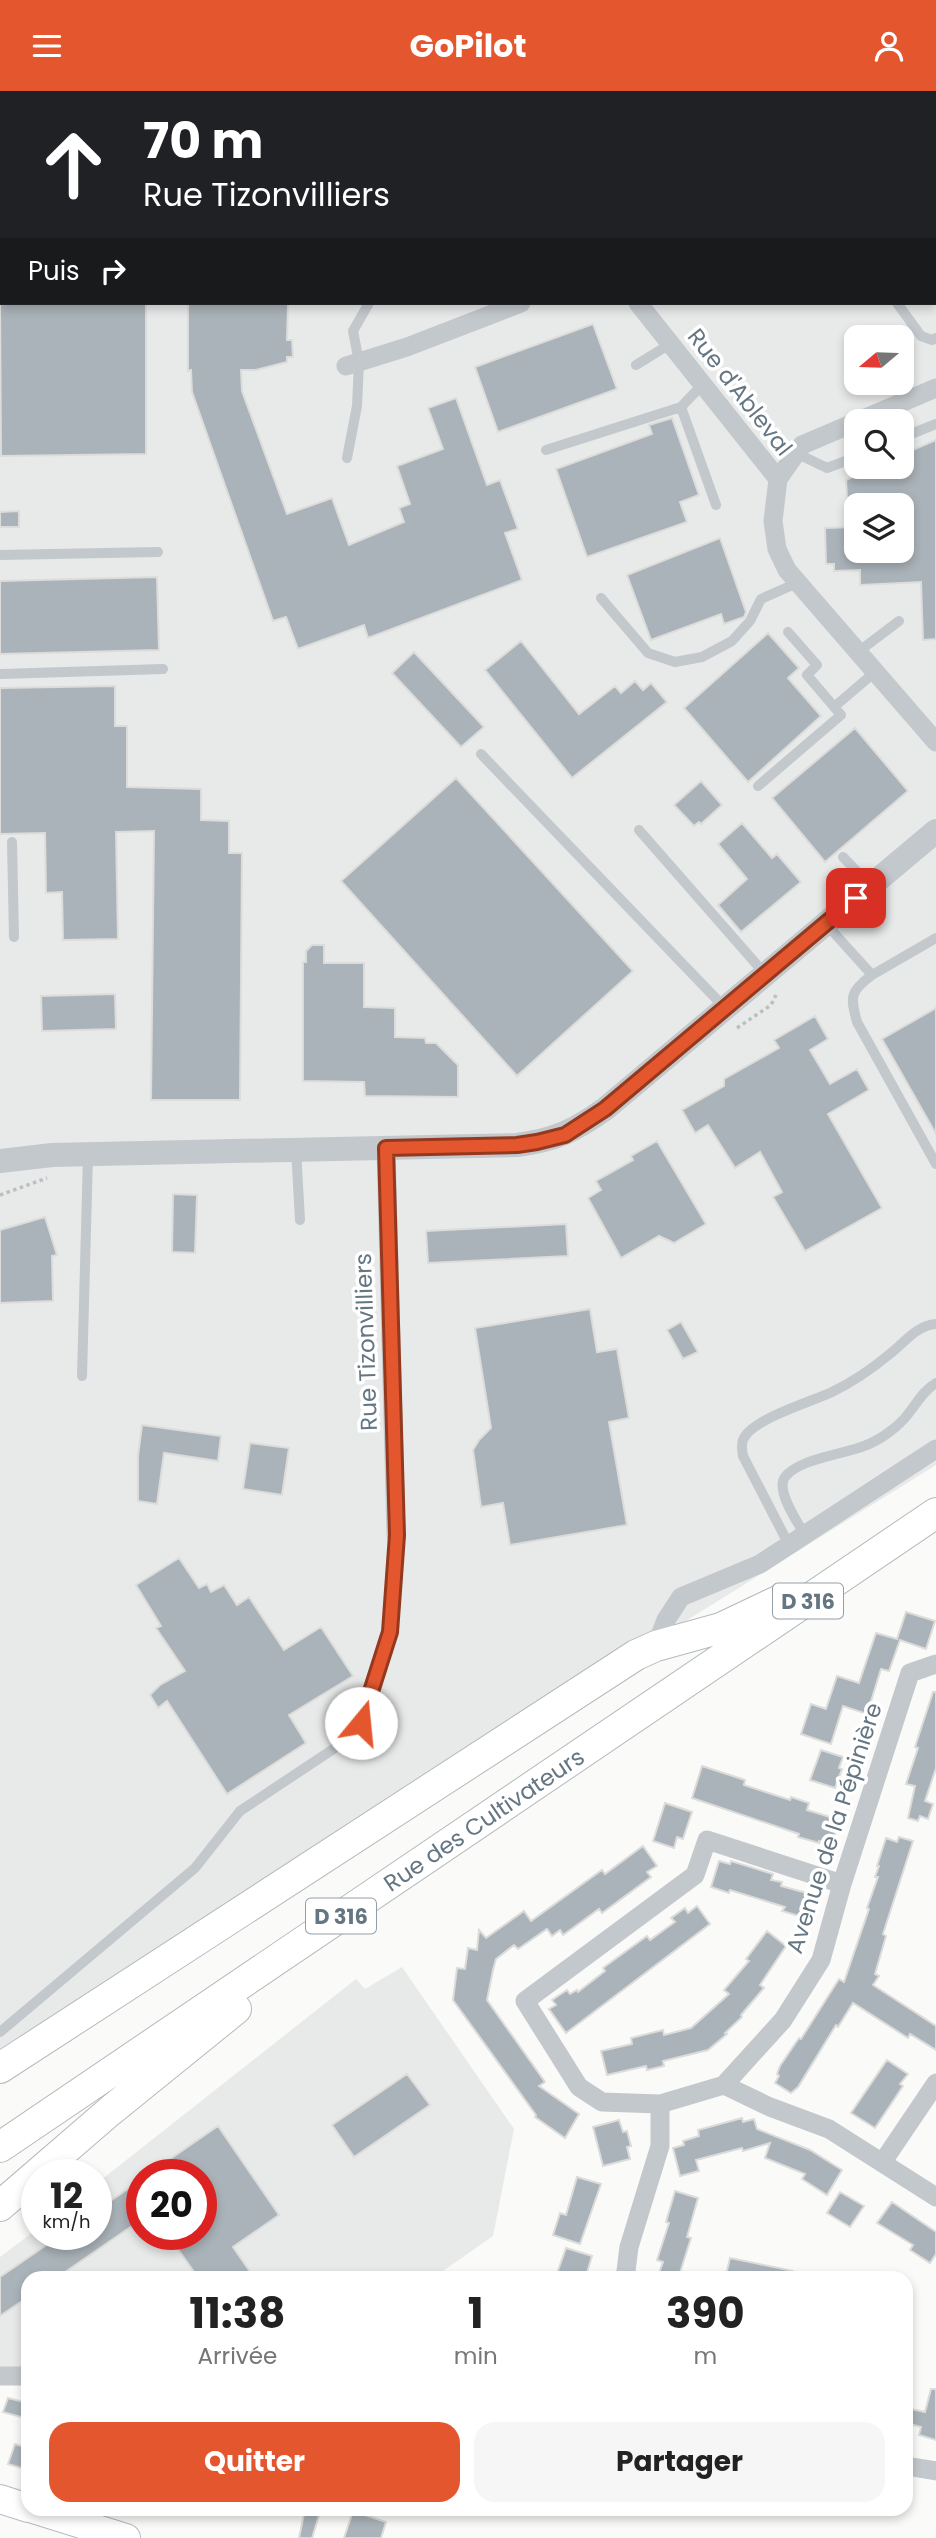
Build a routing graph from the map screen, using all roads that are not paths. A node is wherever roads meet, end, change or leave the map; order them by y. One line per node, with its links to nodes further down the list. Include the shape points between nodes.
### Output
1 (368, 305): 7 (lane, via 353,331)
2 (515, 305): 7 (street)
3 (640, 305): 6 (street, Rue d'Ableval)
4 (898, 305): 5 (lane, via 921,336)
5 (936, 338)
6 (670, 344): 8 (lane); 9 (street, Rue d'Ableval)
7 (352, 364): 16 (lane, via 357,406)
8 (636, 365)
9 (702, 385): 11 (lane); 18 (street, Rue d'Ableval)
10 (936, 388): 15 (street, via 802,445)
11 (681, 407): 14 (lane); 19 (lane)
12 (936, 424): 13 (lane)
13 (914, 433)
14 (546, 450)
15 (796, 453): 17 (lane, via 827,468); 18 (street)
16 (347, 458)
17 (844, 462)
18 (778, 479): 22 (street, via 773,521 777,549)
19 (716, 505)
20 (158, 552): 21 (lane)
21 (0, 555)
22 (797, 583): 23 (lane, via 761,599 732,641 702,657 675,662 648,653); 26 (street)
23 (601, 598)
24 (899, 621): 26 (lane)
25 (788, 632): 30 (lane, via 817,665 807,675)
26 (858, 652): 28 (street)
27 (163, 669): 29 (lane)
28 (875, 672): 30 (lane); 31 (street)
29 (0, 674)
30 (834, 707): 33 (lane, via 841,715)
31 (936, 742)
32 (481, 754): 46 (lane)
33 (758, 786)
34 (639, 830): 45 (lane)
35 (936, 831): 38 (street)
36 (12, 842): 40 (lane)
37 (843, 857): 38 (lane)
38 (871, 885): 41 (street)
39 (0, 887): 40 (lane)
40 (13, 887): 42 (lane)
41 (825, 924): 44 (lane); 45 (street)
42 (14, 937)
43 (936, 938): 44 (lane)
44 (872, 975): 51 (lane, via 858,985 851,1001 857,1022)
45 (772, 983): 46 (street)
46 (728, 1020): 47 (street, via 565,1135 517,1145)
47 (386, 1148): 48 (street); 59 (street, Rue Tizonvilliers)
48 (296, 1150): 49 (street); 53 (lane)
49 (88, 1156): 50 (street, via 26,1156); 52 (street); 55 (lane)
50 (0, 1161)
51 (936, 1164)
52 (0, 1178)
53 (300, 1220)
54 (936, 1324): 61 (lane, via 917,1331 841,1388 747,1432 741,1443 743,1456)
55 (82, 1376)
56 (936, 1383): 61 (lane, via 889,1431 866,1445 813,1461 784,1477 782,1486)
57 (936, 1449): 61 (street)
58 (935, 1514): 60 (main road, Rue des Cultivateurs / D 316)
59 (397, 1535): 66 (lane, via 390,1632 361,1723 344,1742 240,1811 195,1868)
60 (901, 1538): 62 (main road, via 744,1618); 64 (main road, Rue des Cultivateurs / D 316)
61 (797, 1540): 62 (street, via 760,1564 681,1597)
62 (656, 1646): 67 (main road)
63 (936, 1664): 65 (street, Avenue de la Pépinière, via 910,1673)
64 (683, 1686): 71 (main road, Rue des Cultivateurs / D 316); 74 (main road, via 251,1997)
65 (842, 1884): 69 (street, Avenue de la Pépinière, via 821,1959 783,2020); 70 (street, via 707,1840 695,1875 525,2001 579,2087 603,2102)
66 (0, 2032)
67 (0, 2068)
68 (936, 2083): 72 (street)
69 (724, 2085): 70 (street); 72 (street, via 829,2129)
70 (660, 2104): 75 (street, via 660,2146)
71 (0, 2147)
72 (882, 2163): 73 (street)
73 (936, 2197)
74 (0, 2206)
75 (626, 2271)
76 (0, 2376): 77 (street)
77 (21, 2376)
78 (913, 2467): 79 (street)
79 (936, 2472)
80 (0, 2499): 81 (main road)
81 (21, 2506)
82 (55, 2516): 83 (main road)
83 (126, 2538)

